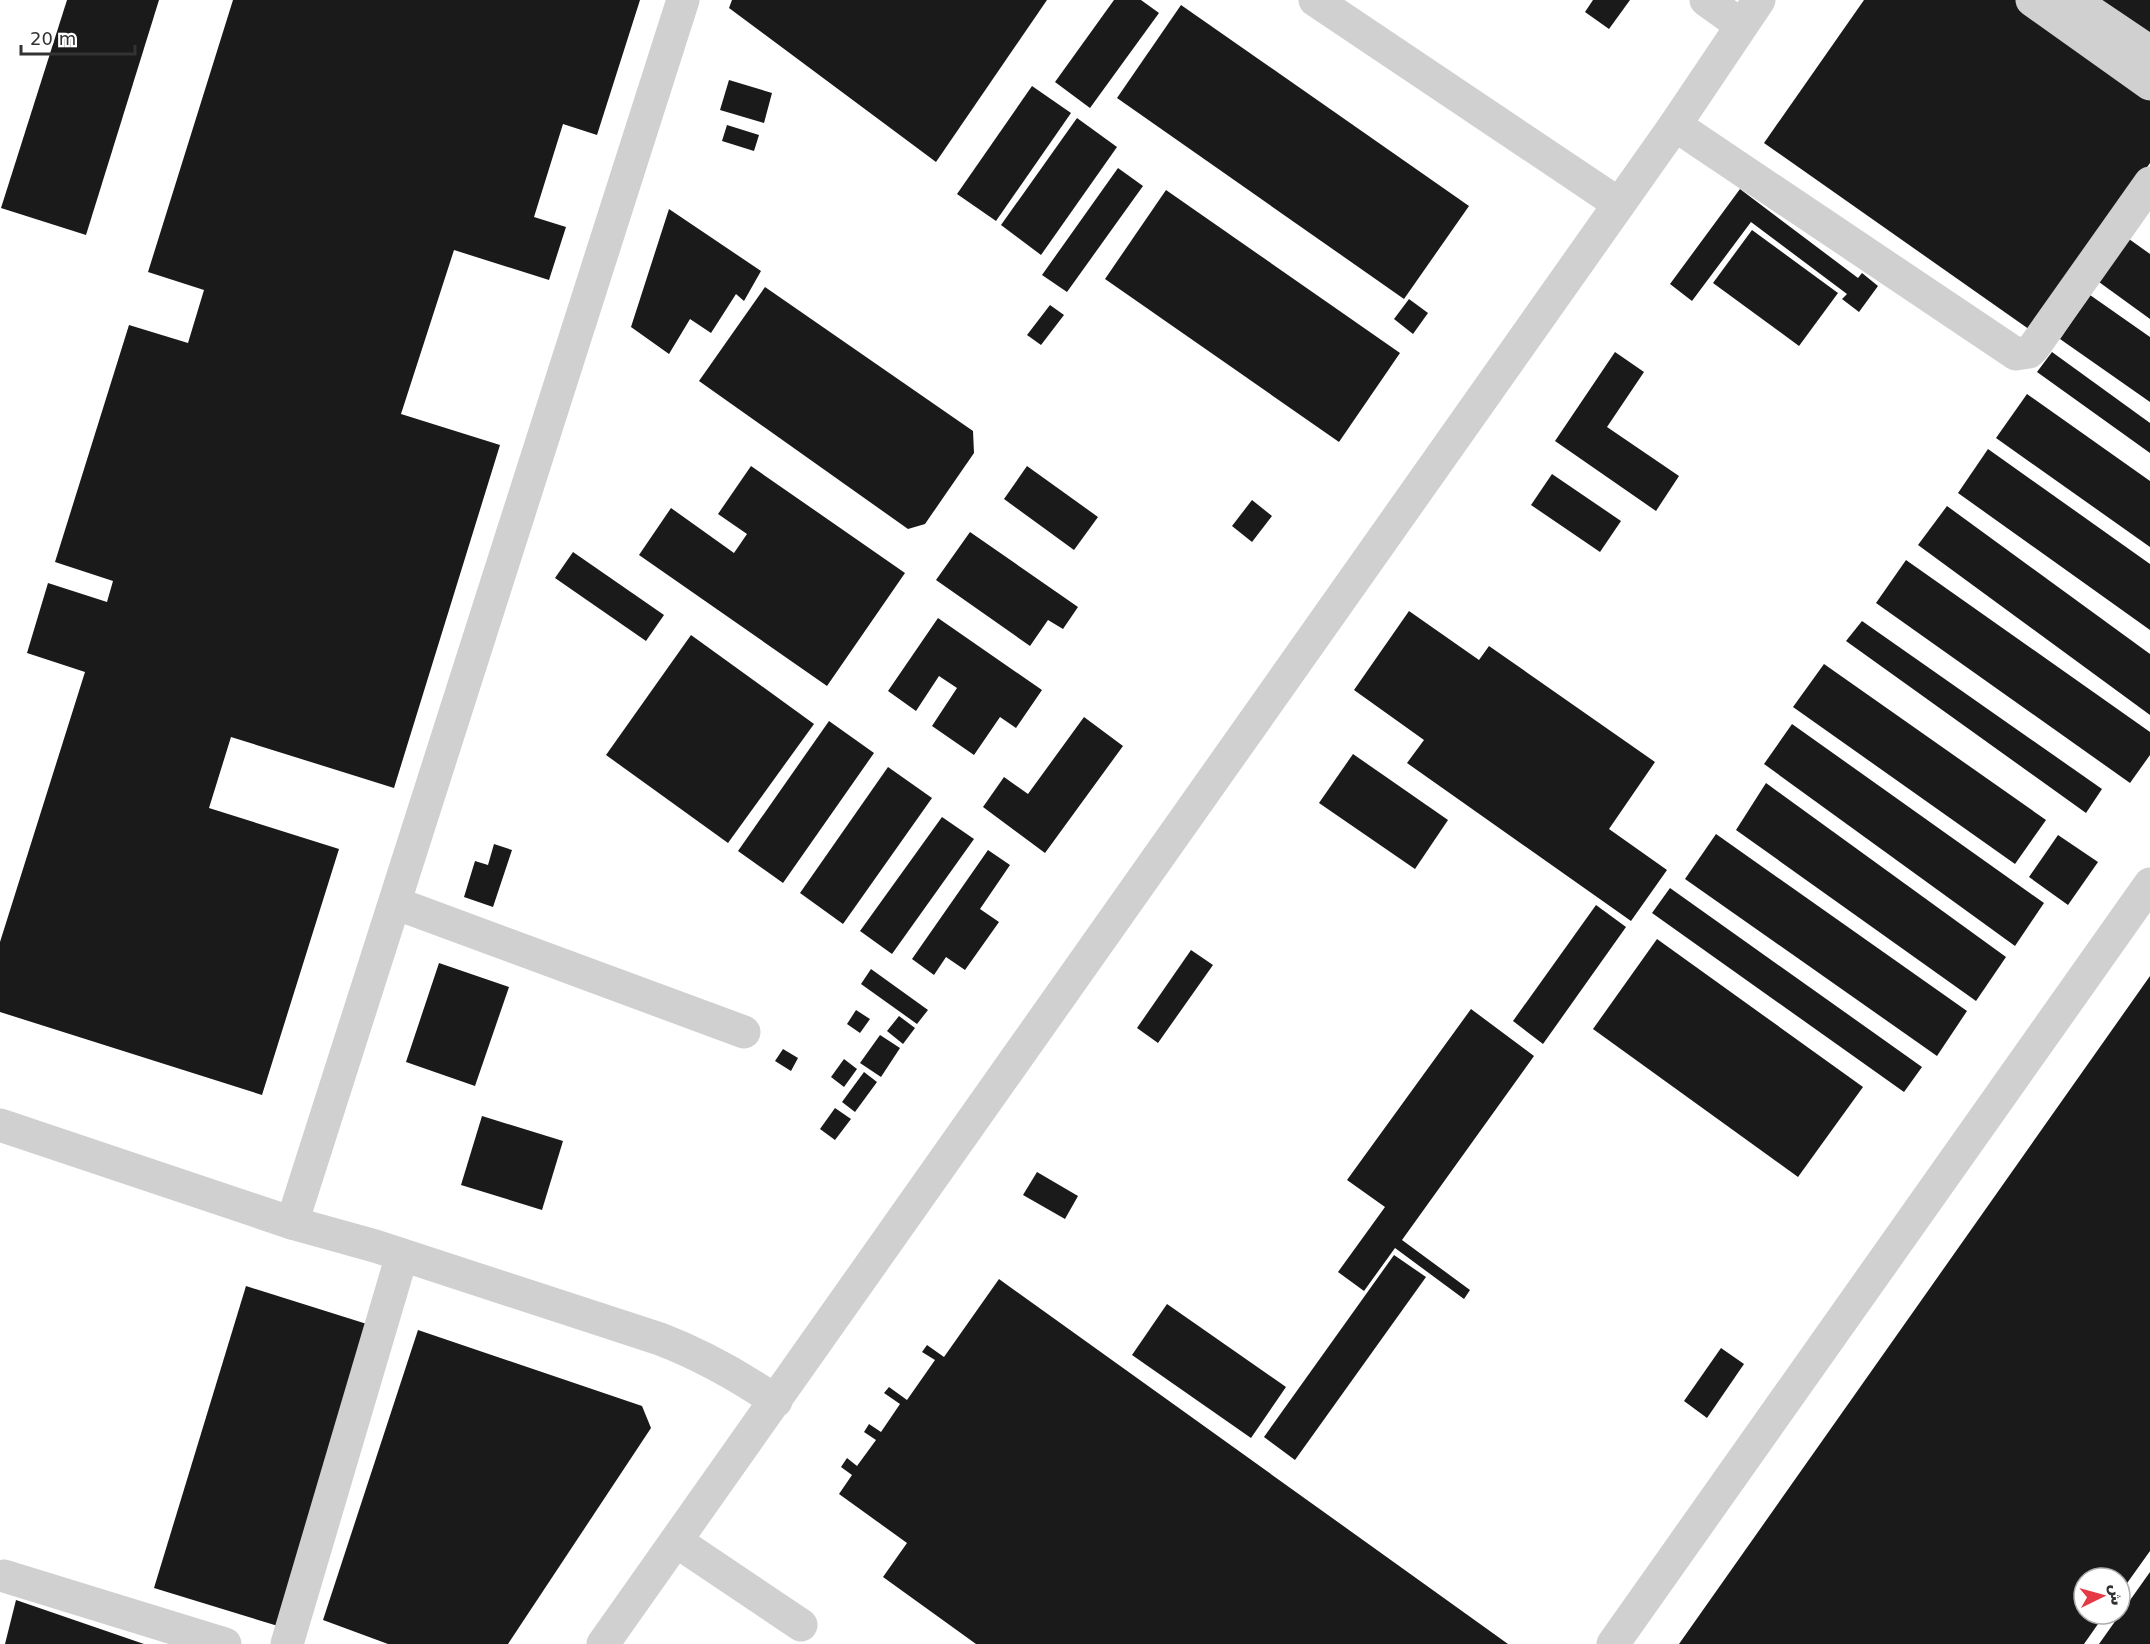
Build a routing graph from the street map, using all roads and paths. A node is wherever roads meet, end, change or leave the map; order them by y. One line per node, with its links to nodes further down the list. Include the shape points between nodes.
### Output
1 (683, 0): 13 (street)
2 (1315, 0): 11 (street)
3 (1706, 0): 6 (street)
4 (2032, 0): 8 (street)
5 (2073, 0): 7 (street)
6 (1750, 13): 9 (street)
7 (2150, 52)
8 (2150, 84)
9 (1675, 125): 10 (street, via 2016,354 2034,348); 11 (street)
10 (2150, 183)
11 (1619, 204): 18 (street)
12 (2150, 884): 25 (street)
13 (395, 903): 14 (street); 16 (street)
14 (744, 1032)
15 (0, 1125): 16 (street)
16 (292, 1223): 17 (street)
17 (402, 1255): 18 (street, via 670,1342 739,1376); 23 (street)
18 (776, 1401): 19 (street)
19 (676, 1541): 21 (street); 24 (street)
20 (4, 1576): 22 (street)
21 (801, 1625)
22 (225, 1644)
23 (287, 1644)
24 (603, 1644)
25 (1613, 1644)

